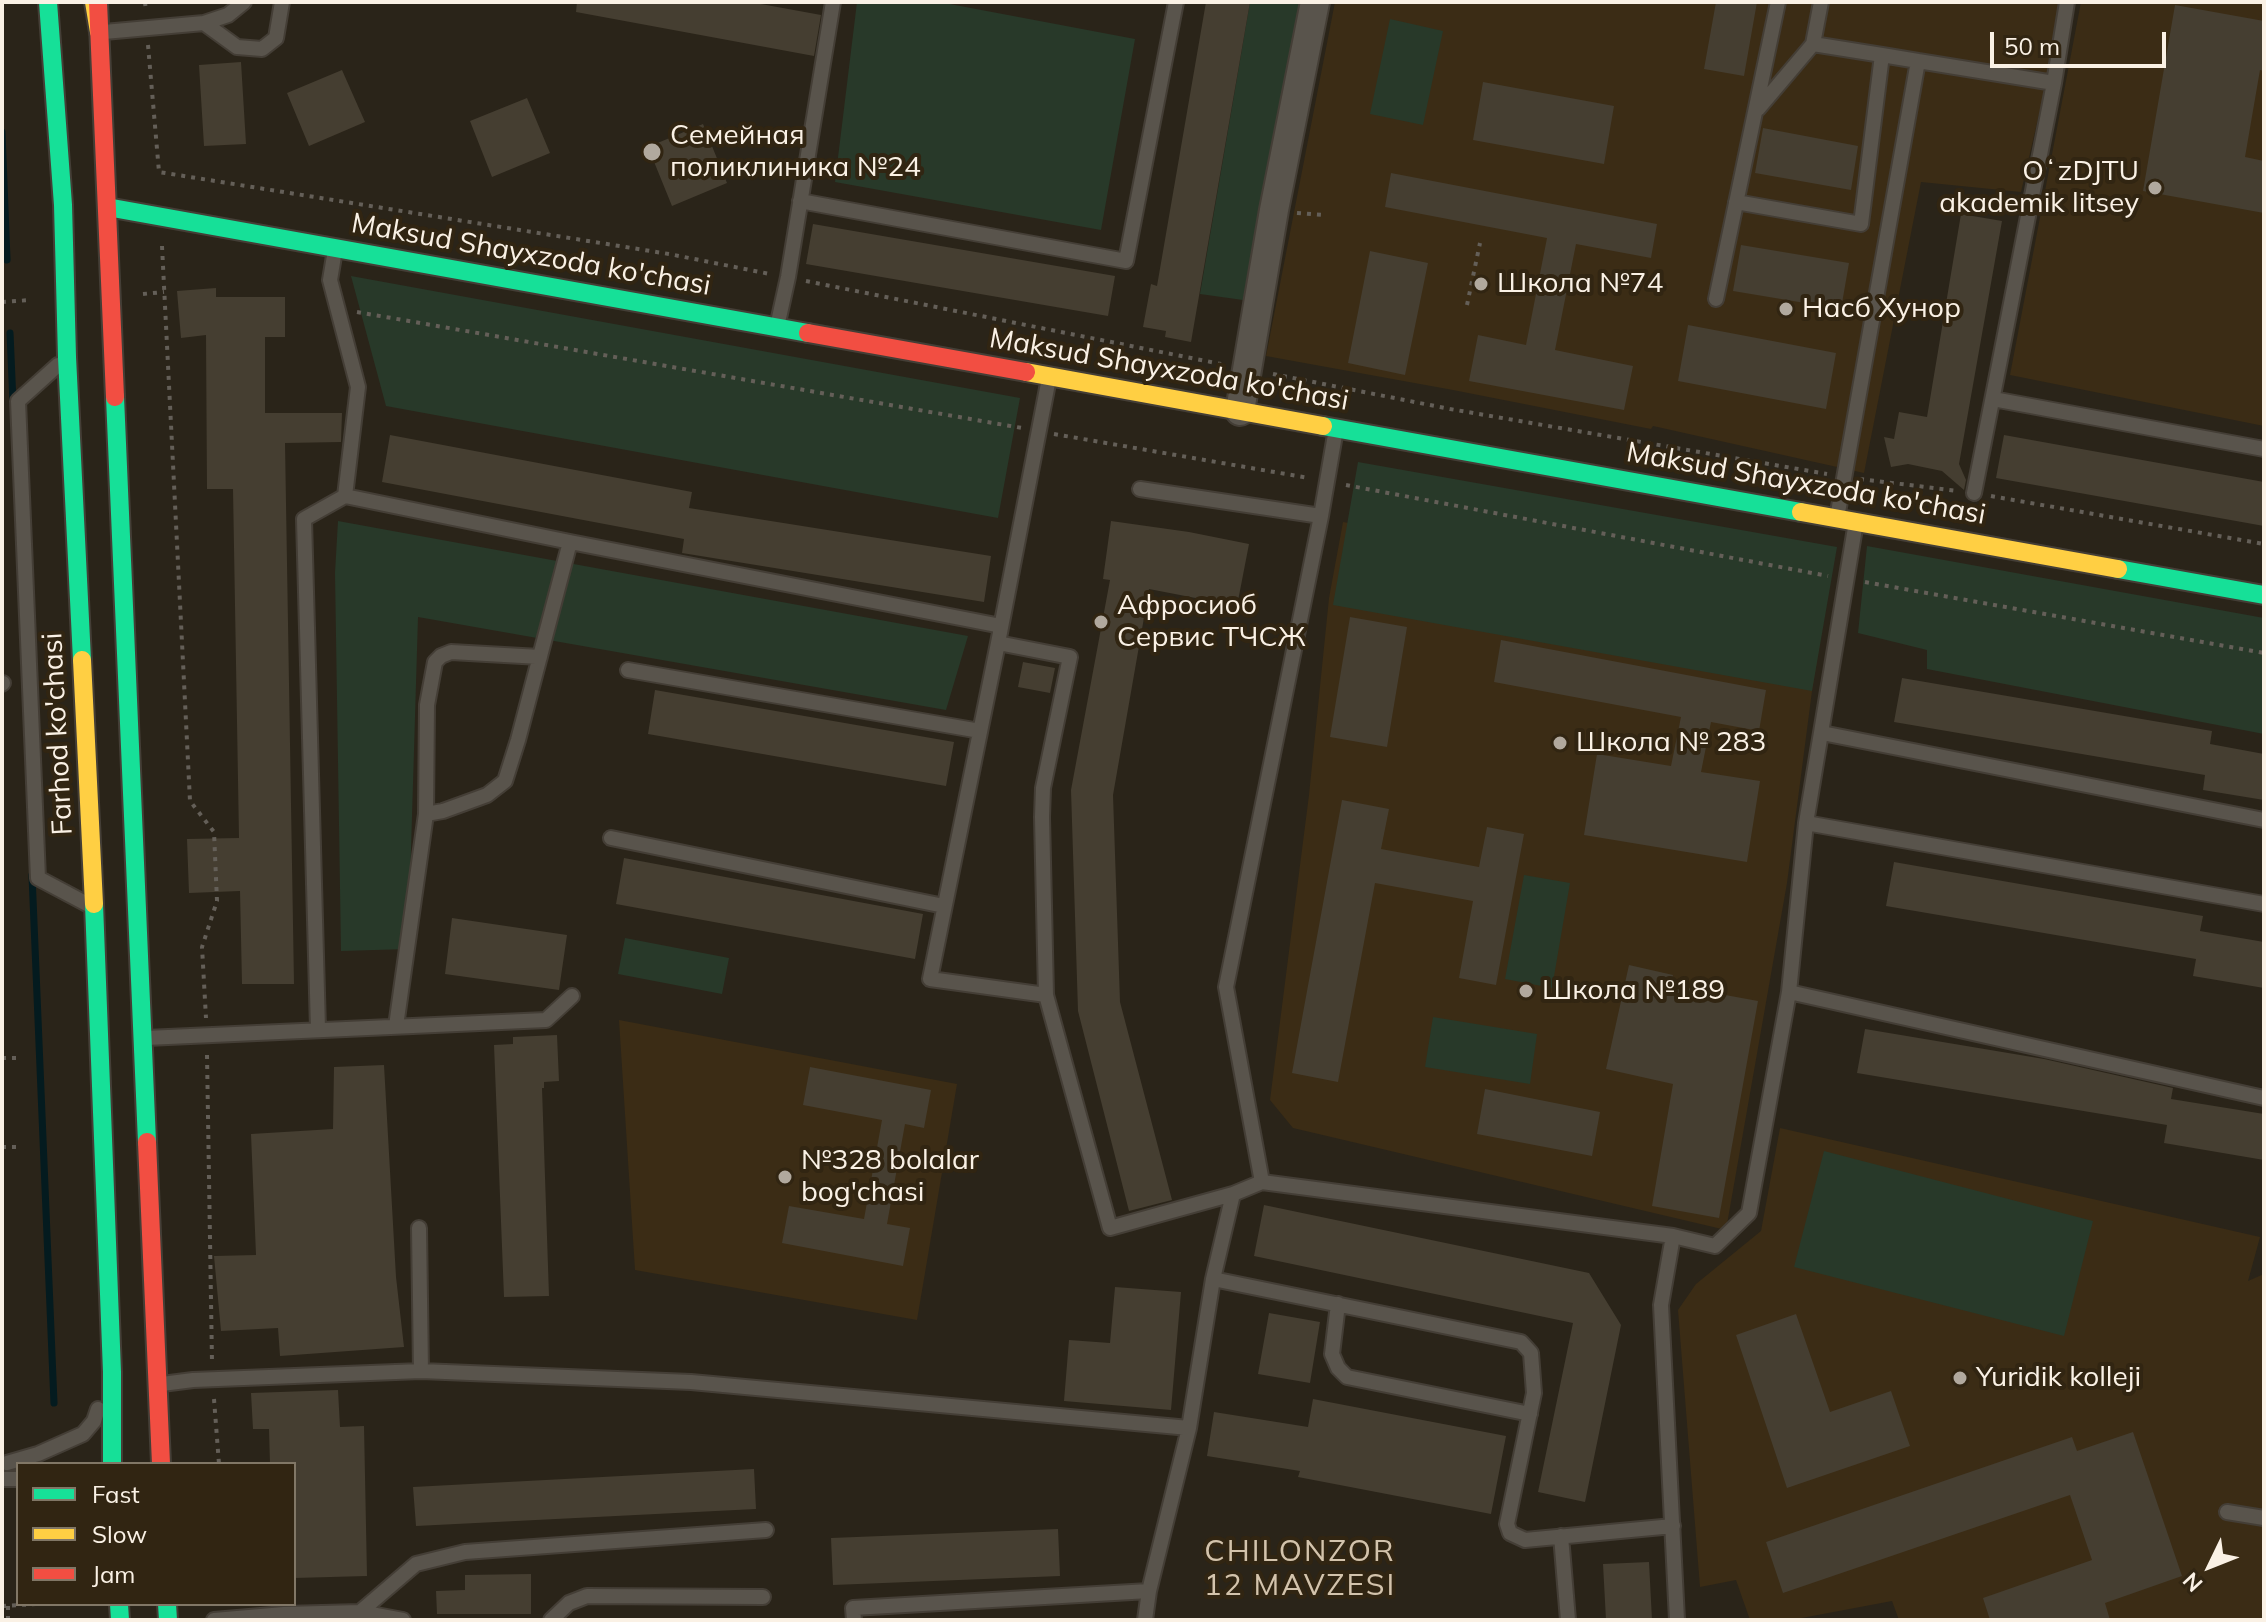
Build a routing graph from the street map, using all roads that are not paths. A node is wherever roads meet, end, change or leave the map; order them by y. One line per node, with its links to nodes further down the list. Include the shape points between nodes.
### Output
1 (48, 2): 20 (main road, Farhod ko'chasi)
2 (96, 2): 12 (main road, Farhod ko'chasi)
3 (244, 2): 11 (lane, via 228,15)
4 (282, 2): 11 (lane, via 276,38 262,49 237,47)
5 (833, 2): 18 (lane)
6 (1176, 2): 18 (lane, via 1126,261)
7 (1315, 2): 27 (street)
8 (1778, 2): 17 (lane)
9 (1821, 2): 13 (lane)
10 (2067, 2): 16 (lane)
11 (204, 23): 12 (lane)
12 (99, 32): 20 (main road, Farhod ko'chasi)
13 (1813, 44): 14 (lane); 17 (lane)
14 (1882, 55): 15 (lane); 19 (lane, via 1861,224)
15 (1918, 61): 16 (lane); 34 (lane)
16 (2054, 83): 26 (lane)
17 (1755, 112): 19 (lane)
18 (800, 201): 23 (lane)
19 (1736, 202): 22 (lane)
20 (85, 206): 21 (main road, Maksud Shayxzoda ko'chasi); 24 (main road, Farhod ko'chasi); 56 (main road, Farhod ko'chasi)
21 (335, 249): 23 (main road, Maksud Shayxzoda ko'chasi); 32 (lane, via 330,280 358,387)
22 (1716, 299)
23 (777, 328): 25 (main road, Maksud Shayxzoda ko'chasi)
24 (67, 357): 50 (main road, Farhod ko'chasi); 50 (lane, via 18,401 38,878)
25 (1049, 377): 27 (main road, Maksud Shayxzoda ko'chasi); 38 (lane)
26 (1993, 399): 29 (lane); 31 (lane)
27 (1240, 411): 28 (main road, Maksud Shayxzoda ko'chasi)
28 (1336, 428): 33 (lane); 34 (main road, Maksud Shayxzoda ko'chasi)
29 (2264, 449)
30 (1140, 489): 33 (lane)
31 (1974, 493)
32 (345, 496): 36 (lane); 55 (lane, via 304,519)
33 (1321, 516): 58 (lane, via 1226,987)
34 (1837, 518): 35 (main road, Maksud Shayxzoda ko'chasi)
35 (1856, 522): 37 (main road, Maksud Shayxzoda ko'chasi); 43 (lane)
36 (570, 542): 38 (lane); 40 (lane)
37 (2264, 595)
38 (1001, 626): 39 (lane)
39 (998, 643): 42 (lane); 52 (lane, via 1070,657 1043,788)
40 (540, 657): 44 (lane, via 505,781 487,795); 44 (lane, via 451,652 435,662 427,705)
41 (628, 670): 42 (lane)
42 (980, 731): 49 (lane)
43 (1822, 733): 45 (lane); 46 (lane)
44 (426, 814): 54 (lane)
45 (2264, 820)
46 (1806, 823): 48 (lane); 51 (lane)
47 (611, 838): 49 (lane)
48 (2264, 904)
49 (944, 906): 52 (lane, via 930,979)
50 (94, 908): 65 (main road, Farhod ko'chasi)
51 (1789, 992): 57 (lane); 61 (lane, via 1749,1213 1715,1246)
52 (1046, 995): 59 (lane, via 1110,1228)
53 (572, 996): 54 (lane, via 546,1020)
54 (396, 1026): 55 (lane)
55 (318, 1029): 56 (lane)
56 (143, 1038): 66 (main road, Farhod ko'chasi)
57 (2264, 1098)
58 (1262, 1182): 59 (lane); 61 (lane)
59 (1233, 1194): 62 (lane)
60 (419, 1228): 64 (lane)
61 (1673, 1236): 74 (lane, via 1661,1305)
62 (1213, 1279): 63 (lane); 68 (lane)
63 (1338, 1304): 67 (lane, via 1521,1342 1531,1353); 67 (lane, via 1332,1354 1347,1377)
64 (421, 1371): 66 (lane); 68 (lane, via 691,1382)
65 (112, 1372): 69 (main road, Farhod ko'chasi); 71 (lane, via 94,1421 83,1434)
66 (158, 1385): 70 (main road, Farhod ko'chasi)
67 (1530, 1414): 76 (lane, via 1507,1524 1510,1533 1525,1540)
68 (1189, 1428): 77 (lane)
69 (112, 1462)
70 (161, 1462)
71 (9, 1463)
72 (2227, 1512): 73 (lane)
73 (2264, 1518)
74 (1673, 1526): 76 (lane); 86 (lane)
75 (766, 1530): 79 (lane, via 465,1552 416,1564)
76 (1561, 1536): 85 (lane)
77 (1149, 1591): 83 (lane, via 853,1608); 84 (lane)
78 (763, 1597): 82 (lane, via 587,1596 569,1603)
79 (360, 1612): 80 (lane); 81 (lane)
80 (214, 1620)
81 (403, 1620)
82 (551, 1620)
83 (854, 1620)
84 (1145, 1620)
85 (1568, 1620)
86 (1677, 1620)

